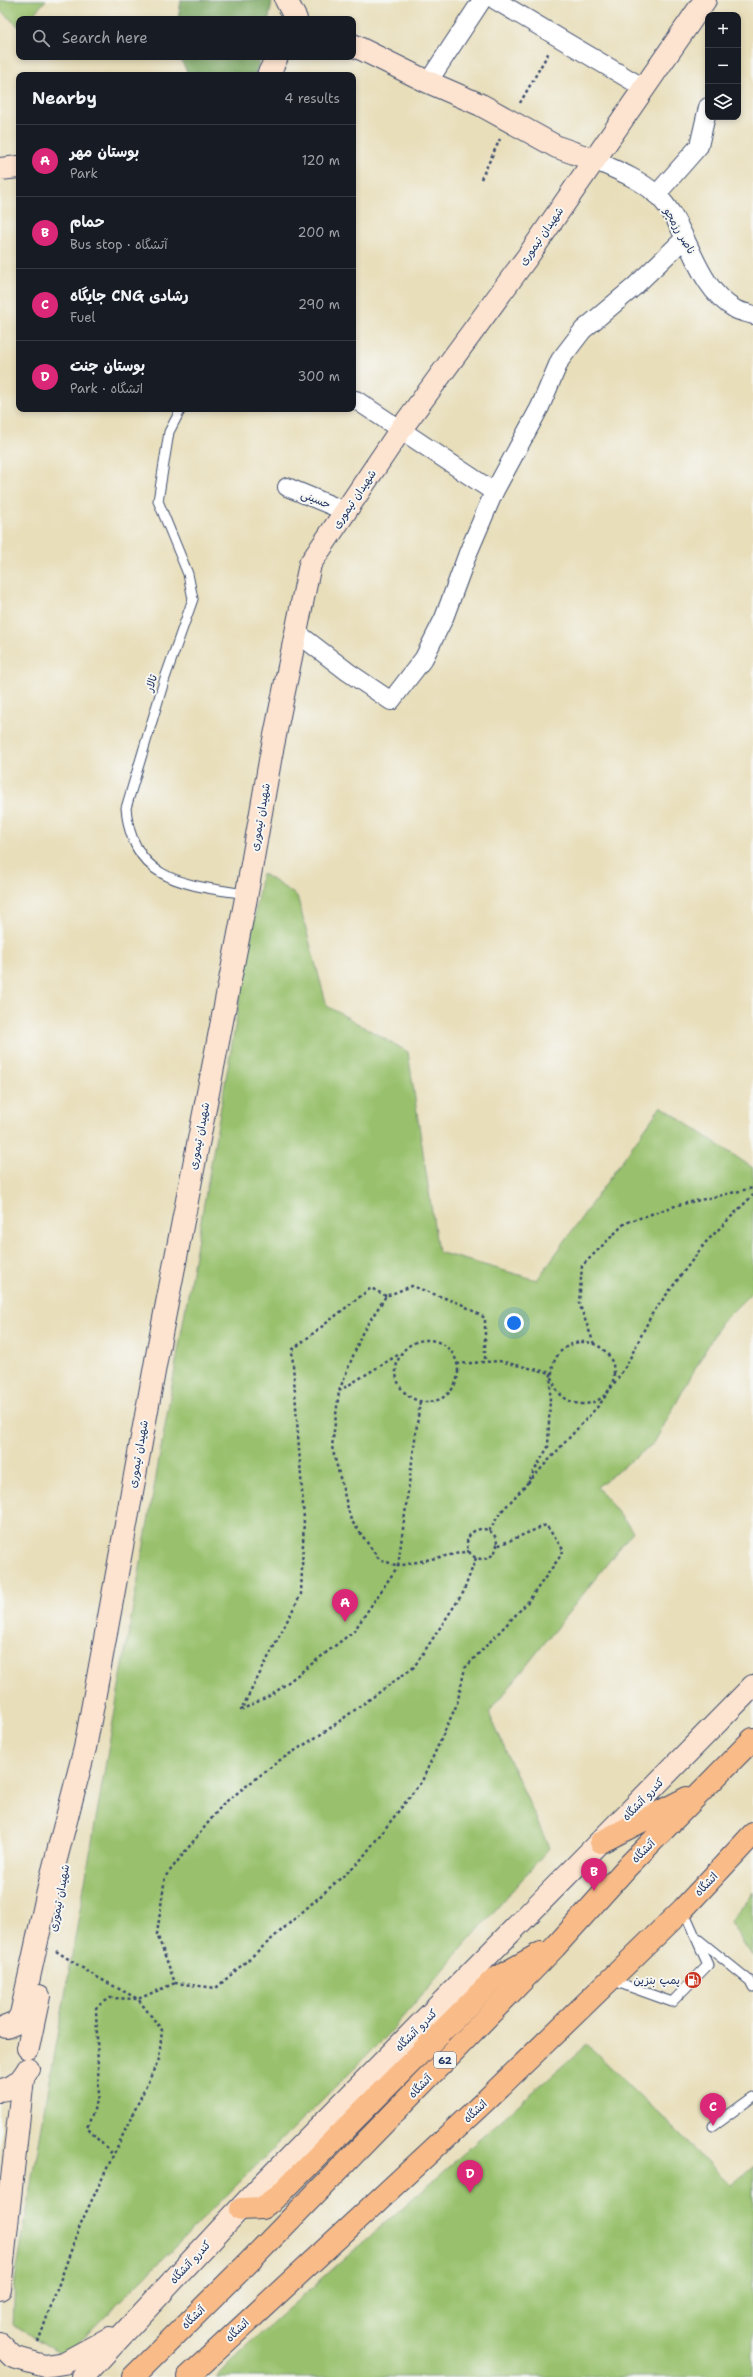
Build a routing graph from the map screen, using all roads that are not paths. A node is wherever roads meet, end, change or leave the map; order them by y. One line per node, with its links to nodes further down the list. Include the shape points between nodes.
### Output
1 (286, 0): 5 (main road)
2 (482, 0): 9 (street)
3 (496, 0): 10 (street)
4 (705, 0): 10 (main road, شهیدان تیموری)
5 (294, 16)
6 (356, 46): 9 (main road)
7 (276, 60): 8 (main road)
8 (270, 72)
9 (428, 82): 12 (main road, via 481,105 557,147)
10 (644, 88): 12 (main road, شهیدان تیموری)
11 (705, 120): 15 (street, via 699,146)
12 (594, 160): 15 (street, ناصر رزمجو, via 632,177); 20 (main road, شهیدان تیموری, via 528,256)
13 (16, 167): 14 (main road)
14 (0, 169)
15 (656, 195): 16 (street, ناصر رزمجو, via 672,214)
16 (685, 238): 17 (street, ناصر رزمجو, via 712,289 735,309); 22 (street, via 634,287 583,330 569,348 560,360 540,407)
17 (753, 315)
18 (356, 400): 20 (street)
19 (179, 412): 25 (lane, تالار, via 169,432 158,502 188,574 193,599 165,678 126,808 127,828 143,857 160,874 181,883)
20 (401, 429): 22 (street); 23 (main road, شهیدان تیموری)
21 (287, 487): 23 (street, حسینی)
22 (494, 492): 24 (street, via 444,618 424,658 391,701)
23 (346, 511): 24 (main road, شهیدان تیموری, via 310,564)
24 (296, 632): 25 (main road, شهیدان تیموری)
25 (246, 894): 28 (main road, شهیدان تیموری)
26 (753, 1686): 31 (main road, کندرو آتشگاه)
27 (753, 1739): 29 (main road, آتشگاه / 62)
28 (84, 1748): 37 (main road, شهیدان تیموری, via 21,2014 16,2023); 38 (main road, شهیدان تیموری, via 85,1768)
29 (704, 1789): 31 (main road); 34 (main road, آتشگاه / 62, via 629,1865)
30 (753, 1834): 32 (main road, اتشگاه)
31 (601, 1842): 43 (main road, کندرو آتشگاه)
32 (682, 1909): 33 (lane); 35 (main road, اتشگاه)
33 (695, 1936): 35 (lane, via 708,1965 672,2002); 36 (lane, via 750,1981)
34 (555, 1947): 43 (main road, via 526,1960 493,1980 279,2195 262,2208); 48 (main road, آتشگاه / 62, via 248,2263)
35 (610, 1979): 49 (main road, اتشگاه, via 484,2102)
36 (753, 1987)
37 (3, 2027): 38 (main road, via 20,2035)
38 (28, 2048): 39 (main road, شهیدان تیموری, via 30,2058)
39 (23, 2078): 40 (main road, via 15,2085); 44 (main road)
40 (0, 2090)
41 (753, 2097): 42 (lane)
42 (713, 2126)
43 (240, 2209): 45 (main road, کندرو آتشگاه)
44 (0, 2289)
45 (133, 2323): 46 (main road, via 94,2348 64,2363 45,2366); 47 (main road, کندرو آتشگاه)
46 (3, 2355)
47 (83, 2377)
48 (132, 2377)
49 (188, 2377)

